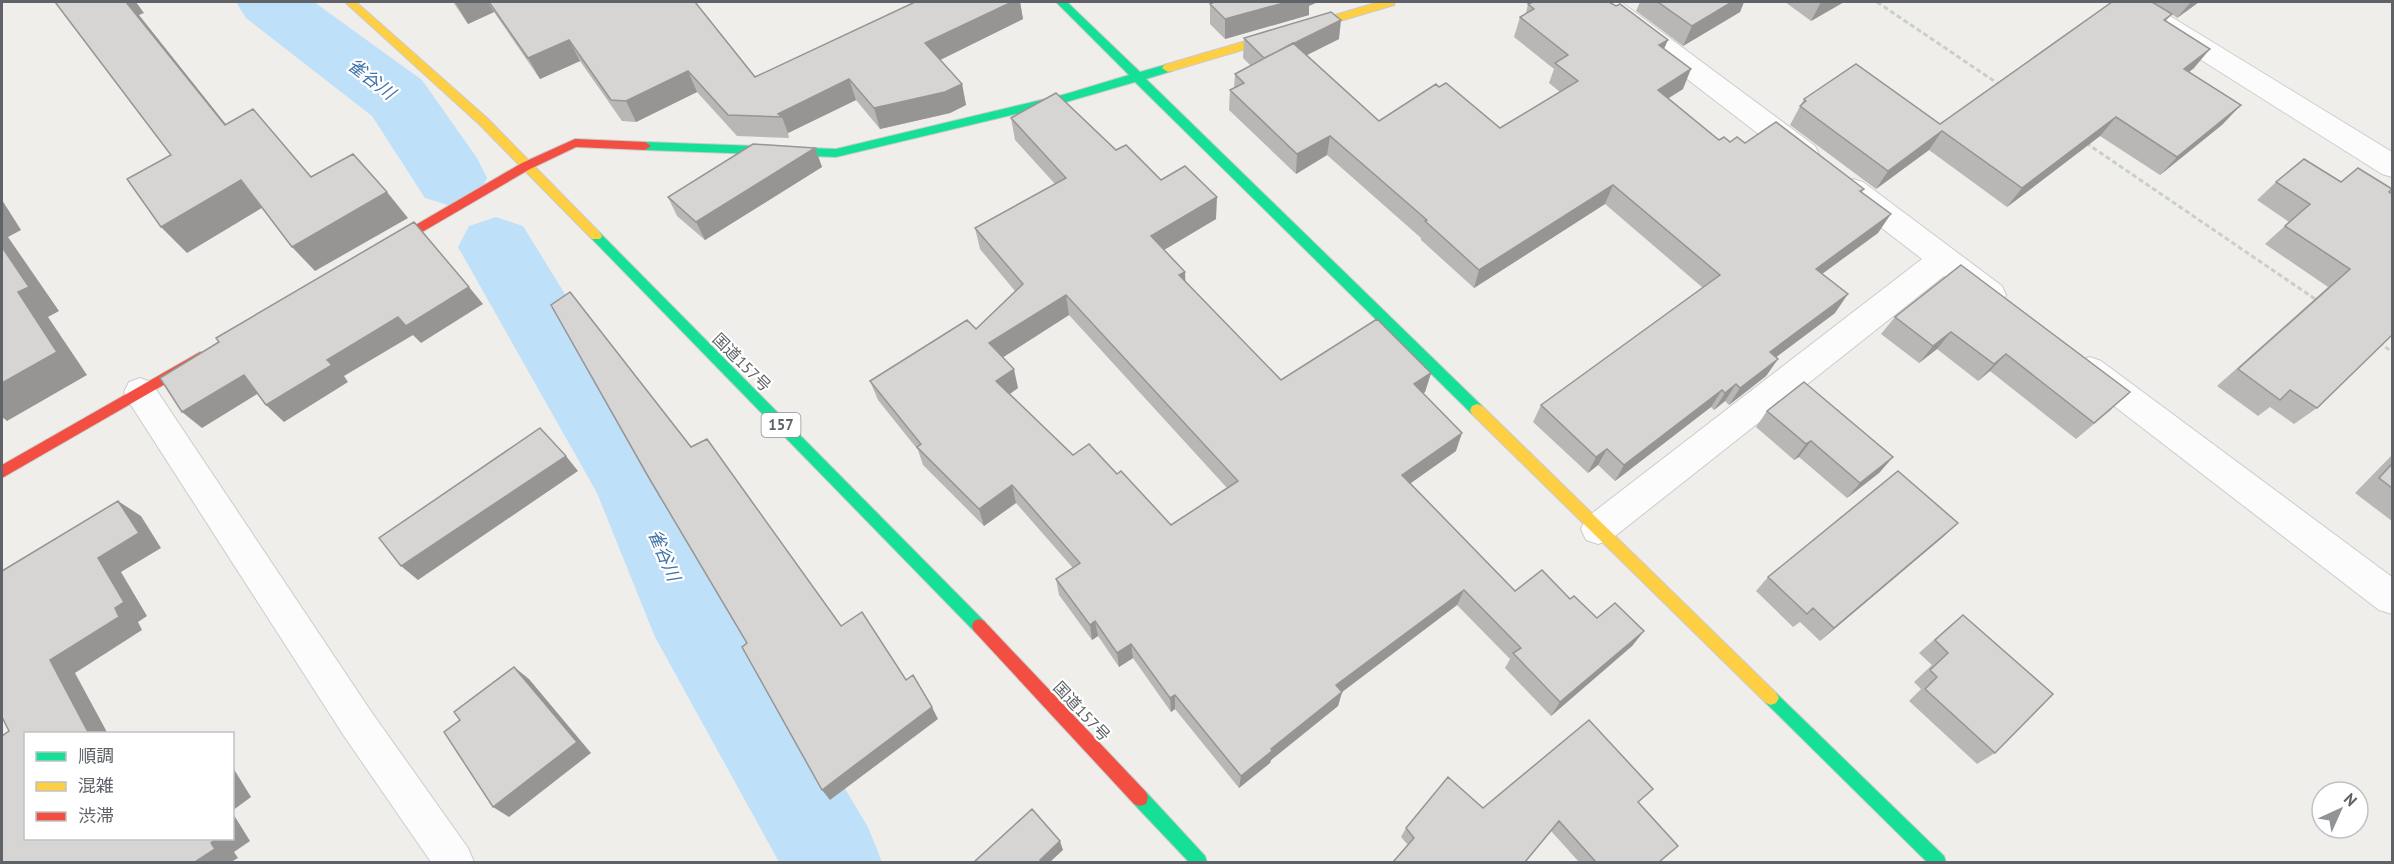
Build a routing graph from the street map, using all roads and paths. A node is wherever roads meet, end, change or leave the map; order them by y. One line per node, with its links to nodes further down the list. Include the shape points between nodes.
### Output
1 (350, 2): 10 (main road, 国道157号 / 157, via 483,121)
2 (1061, 2): 7 (main road)
3 (1390, 2): 7 (main road)
4 (1604, 2): 13 (street)
5 (1877, 2): 8 (path)
6 (2128, 2): 11 (street)
7 (1136, 76): 10 (main road, via 1066,98 836,153 575,143); 22 (main road)
8 (2006, 89)
9 (2085, 143): 14 (path)
10 (526, 166): 12 (main road); 25 (main road, 国道157号 / 157, via 1009,656)
11 (2392, 166)
12 (374, 255)
13 (1944, 259): 15 (street); 22 (street)
14 (2323, 304)
15 (2011, 310)
16 (2373, 338): 18 (path)
17 (211, 350): 20 (main road)
18 (2392, 352)
19 (2068, 353): 23 (street)
20 (140, 392): 21 (main road); 24 (street, via 357,723)
21 (2, 472)
22 (1598, 529): 26 (main road)
23 (2392, 598)
24 (454, 862)
25 (1199, 862)
26 (1938, 862)

